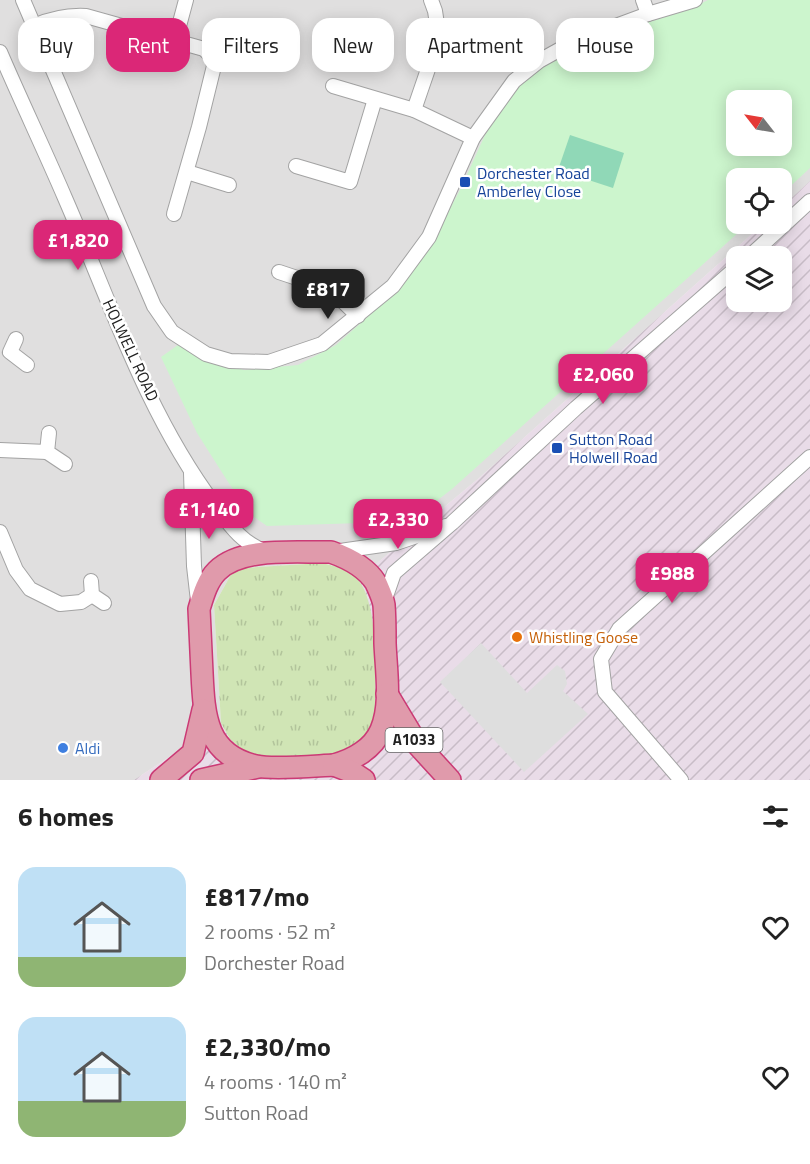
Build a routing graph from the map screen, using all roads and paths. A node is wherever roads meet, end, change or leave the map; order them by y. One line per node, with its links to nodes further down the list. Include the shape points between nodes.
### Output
1 (23, 0): 7 (street)
2 (186, 0): 10 (street)
3 (431, 0): 16 (street, via 439,37)
4 (643, 0): 6 (street)
5 (695, 0): 6 (street)
6 (648, 14): 17 (street, via 575,41 539,61 514,81)
7 (31, 18)
8 (55, 18): 9 (street, via 68,15)
9 (93, 18)
10 (181, 18)
11 (0, 52): 34 (street, HOLWELL ROAD, via 134,364)
12 (53, 72): 26 (street, via 135,267 172,332 206,354 230,361 269,362 322,344)
13 (212, 72): 19 (street)
14 (333, 86): 15 (street)
15 (375, 99): 16 (street); 18 (street, via 350,182)
16 (414, 110): 17 (street)
17 (473, 138): 26 (street, via 430,235 393,286)
18 (297, 166)
19 (187, 172): 20 (street); 22 (street)
20 (230, 185)
21 (810, 201): 23 (street)
22 (174, 214)
23 (761, 246)
24 (279, 272): 26 (street, via 330,289)
25 (726, 277): 35 (street, via 576,408)
26 (358, 316)
27 (9, 348): 28 (street)
28 (27, 365)
29 (49, 433): 31 (street)
30 (0, 450): 31 (street)
31 (47, 452): 33 (street)
32 (810, 457): 46 (street, via 619,629 601,658 605,692)
33 (65, 464)
34 (191, 473): 38 (street, HOLWELL ROAD, via 238,536); 41 (street)
35 (452, 524): 37 (street, via 396,543); 40 (street, via 394,573)
36 (0, 532): 39 (street, via 16,570 30,589 60,604 81,602 92,588)
37 (331, 552): 38 (highway); 40 (highway, via 346,557 368,573)
38 (272, 553): 41 (highway, via 248,555 225,565 209,581)
39 (104, 603)
40 (384, 604): 42 (highway)
41 (199, 609): 43 (highway)
42 (387, 694): 44 (highway, via 385,717 376,739 346,762); 50 (highway, A1033, via 417,744)
43 (203, 710): 45 (highway, via 210,732 220,746 237,759); 47 (highway, via 193,753)
44 (334, 765): 45 (highway); 49 (highway)
45 (258, 767): 48 (highway)
46 (676, 775): 51 (street)
47 (161, 780)
48 (201, 780)
49 (364, 780)
50 (450, 780)
51 (660, 780)

